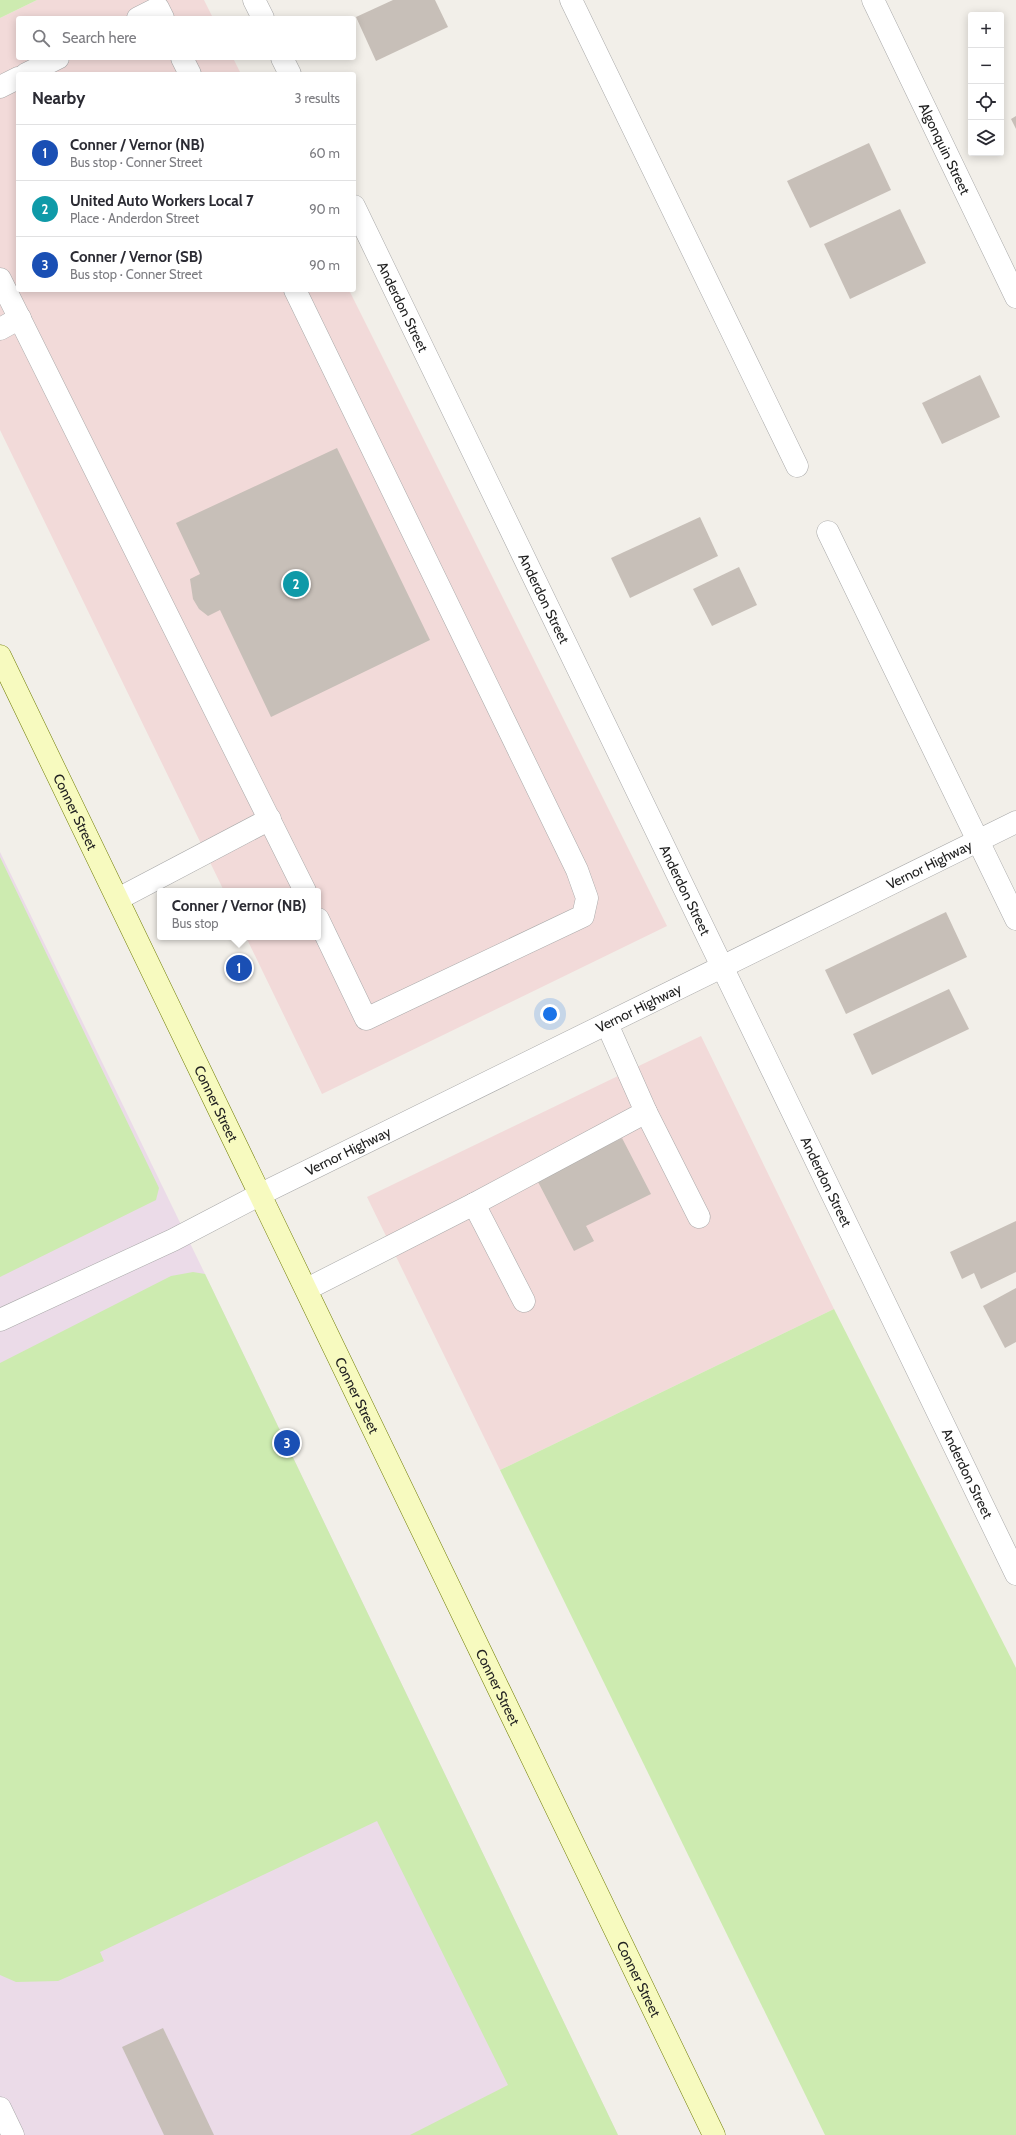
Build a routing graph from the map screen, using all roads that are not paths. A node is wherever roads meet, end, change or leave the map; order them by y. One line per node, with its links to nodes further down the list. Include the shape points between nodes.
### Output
1 (254, 0): 6 (street)
2 (571, 0): 21 (street)
3 (873, 0): 18 (street, Algonquin Street)
4 (142, 16): 5 (street, via 158,8)
5 (161, 16)
6 (262, 16)
7 (54, 60): 10 (street)
8 (183, 60): 11 (street)
9 (283, 60): 12 (street)
10 (30, 72)
11 (189, 72)
12 (289, 72)
13 (16, 79): 14 (street)
14 (0, 87)
15 (356, 210): 31 (street, Anderdon Street)
16 (0, 279): 19 (street)
17 (296, 292): 30 (street, via 577,870 587,898 583,916 366,1019)
18 (1016, 297)
19 (20, 318): 20 (street); 24 (street)
20 (0, 329)
21 (797, 466)
22 (828, 532): 26 (street)
23 (0, 656): 28 (main road, Conner Street)
24 (270, 819): 27 (street); 28 (street)
25 (1016, 822): 26 (street, Vernor Highway)
26 (978, 841): 29 (street); 31 (street, Vernor Highway)
27 (303, 888)
28 (118, 899): 34 (main road, Conner Street)
29 (1016, 919)
30 (321, 925)
31 (723, 967): 32 (street, Vernor Highway); 40 (street, Anderdon Street)
32 (607, 1024): 33 (street); 34 (street, Vernor Highway)
33 (646, 1112): 35 (street); 36 (street)
34 (261, 1194): 37 (main road, Conner Street); 39 (street, Vernor Highway, via 174,1240)
35 (474, 1204): 37 (street); 38 (street)
36 (699, 1217)
37 (307, 1289): 43 (main road, Conner Street)
38 (524, 1301)
39 (0, 1320)
40 (1016, 1574)
41 (0, 2108): 42 (street)
42 (13, 2135)
43 (714, 2135)

